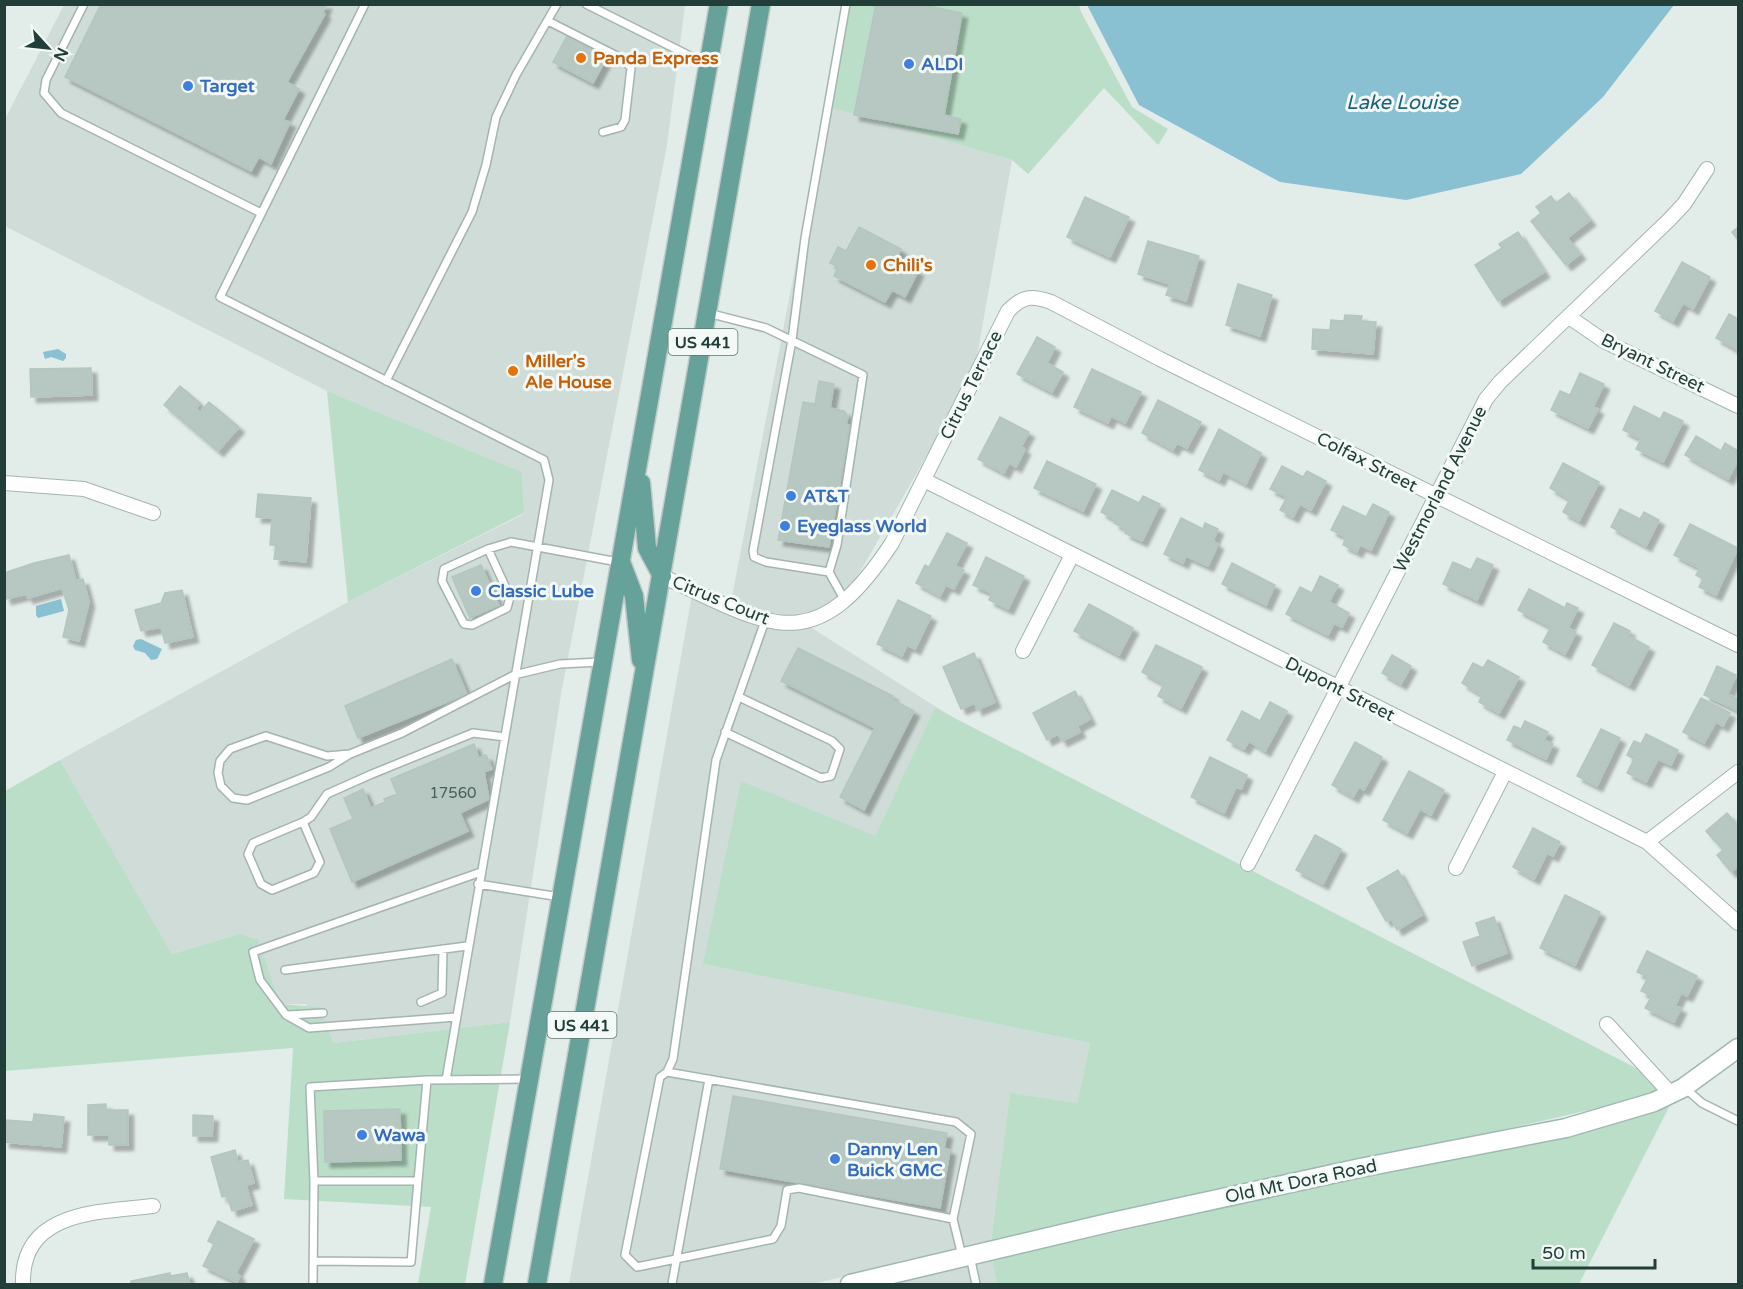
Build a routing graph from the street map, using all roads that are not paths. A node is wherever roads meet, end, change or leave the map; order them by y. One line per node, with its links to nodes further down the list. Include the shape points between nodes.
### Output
1 (84, 4): 12 (lane, via 46,80 44,93 52,105)
2 (365, 4): 12 (lane)
3 (557, 4): 8 (lane)
4 (586, 4): 9 (lane)
5 (719, 4): 9 (main road, US 441)
6 (761, 4): 14 (main road, US 441)
7 (846, 4): 16 (lane, via 805,238)
8 (548, 21): 10 (lane, via 623,59 631,68 625,120 621,126); 17 (lane, via 496,117 472,212)
9 (708, 65): 19 (main road, US 441)
10 (603, 132)
11 (1707, 170): 15 (street, Westmorland Avenue, via 1669,220)
12 (261, 213): 17 (lane, via 220,297)
13 (1028, 297): 20 (street, Citrus Terrace, via 1008,311); 22 (street, Colfax Street, via 1051,302)
14 (708, 313): 16 (lane, via 766,328); 29 (main road, US 441)
15 (1569, 317): 18 (street, Bryant Street, via 1604,341); 22 (street, Westmorland Avenue, via 1486,399)
16 (792, 340): 28 (lane, via 863,375 837,545); 28 (lane, via 753,551 754,557 766,562)
17 (386, 381): 24 (lane, via 544,460 549,480)
18 (1738, 406)
19 (639, 460): 27 (main road, US 441); 29 (main road, via 647,548)
20 (924, 480): 26 (street, Dupont Street); 30 (street, Citrus Court, via 871,576)
21 (4, 483): 23 (street, via 84,489)
22 (1435, 496): 32 (street, Colfax Street); 37 (street, Westmorland Avenue)
23 (153, 513)
24 (537, 547): 25 (lane, via 511,542); 27 (lane); 35 (lane)
25 (488, 549): 25 (lane, via 444,570 442,581 464,624 472,625 507,608 510,597)
26 (1072, 555): 33 (street); 37 (street, Dupont Street)
27 (621, 562): 34 (main road, US 441); 36 (main road, via 634,596)
28 (829, 572): 30 (lane)
29 (662, 576): 31 (street, Citrus Court); 36 (main road, US 441)
30 (846, 602): 31 (street, Citrus Court, via 819,617 797,623)
31 (765, 621): 38 (lane)
32 (1738, 645)
33 (1023, 651)
34 (603, 662): 35 (lane, via 560,664); 50 (main road, US 441)
35 (514, 675): 40 (lane); 41 (lane, via 402,733)
36 (644, 680): 78 (main road, US 441)
37 (1338, 689): 42 (street, Dupont Street); 46 (street, Westmorland Avenue)
38 (739, 697): 39 (lane); 39 (lane, via 832,741 840,749 831,777 821,778)
39 (725, 732): 61 (lane, via 716,760 673,1059)
40 (505, 737): 44 (lane, via 473,733 372,774 327,794); 48 (lane)
41 (350, 754): 41 (lane, via 327,756 266,735 230,749 220,761 218,773 221,786 233,798 247,800 329,767)
42 (1505, 772): 45 (street, Dupont Street); 47 (street)
43 (1738, 772): 45 (street)
44 (303, 822): 44 (lane, via 253,843 248,854 261,884 272,890 314,873 320,862)
45 (1647, 842): 51 (street, Dupont Street)
46 (1248, 864)
47 (1456, 868)
48 (481, 872): 49 (lane); 57 (lane, via 253,952 260,980)
49 (478, 884): 50 (lane); 52 (lane)
50 (563, 897): 62 (main road, US 441)
51 (1738, 923)
52 (468, 946): 53 (lane); 58 (lane)
53 (443, 949): 54 (lane); 55 (lane, via 442,993)
54 (285, 970)
55 (421, 1002)
56 (323, 1013): 57 (lane)
57 (286, 1015): 58 (lane, via 309,1028)
58 (456, 1017): 65 (lane)
59 (1607, 1024): 66 (street)
60 (1738, 1048): 66 (street, Old Mt Dora Road)
61 (667, 1072): 63 (lane); 73 (lane, via 660,1077 625,1255 637,1267)
62 (531, 1079): 65 (lane); 77 (main road, US 441)
63 (709, 1079): 71 (lane, via 956,1122 971,1134); 73 (lane)
64 (427, 1080): 65 (lane); 68 (lane, via 310,1087); 69 (lane)
65 (446, 1080)
66 (1678, 1090): 67 (lane); 72 (street, Old Mt Dora Road, via 1654,1102 1566,1128 1360,1168)
67 (1738, 1121)
68 (314, 1181): 69 (lane); 74 (lane)
69 (418, 1181): 74 (lane, via 411,1262)
70 (153, 1206): 75 (street, via 61,1220 47,1228 27,1254)
71 (953, 1219): 72 (lane); 73 (lane, via 799,1188 787,1190 781,1226 774,1239)
72 (966, 1257): 80 (street, Old Mt Dora Road); 81 (lane)
73 (675, 1259): 79 (lane)
74 (314, 1261): 76 (lane)
75 (23, 1284)
76 (313, 1284)
77 (493, 1284)
78 (537, 1284)
79 (672, 1284)
80 (850, 1284)
81 (976, 1284)

